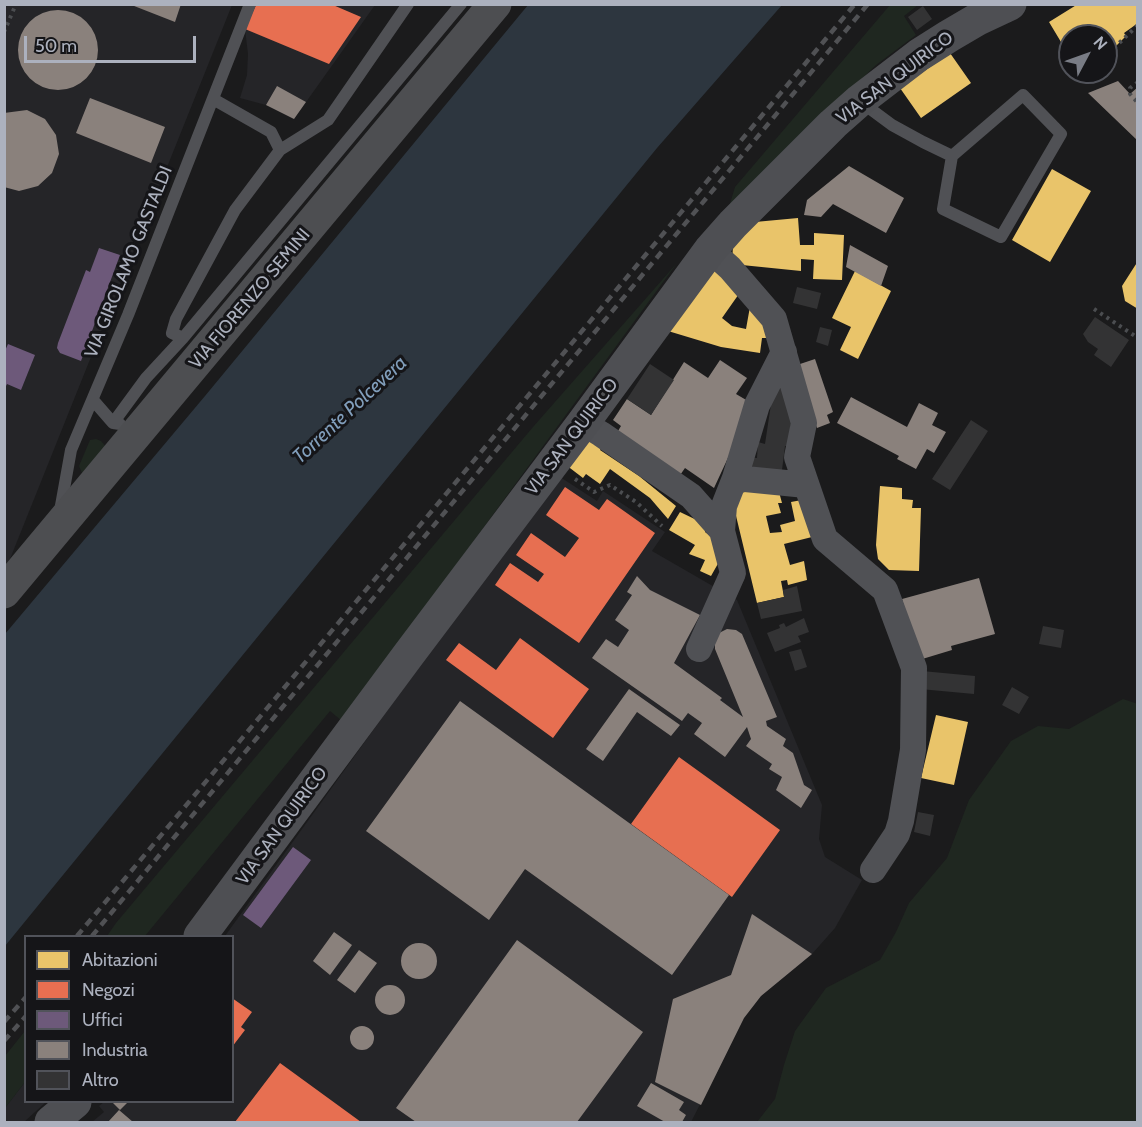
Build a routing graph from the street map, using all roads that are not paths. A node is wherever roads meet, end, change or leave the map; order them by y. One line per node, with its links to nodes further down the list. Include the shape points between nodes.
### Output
1 (250, 4): 6 (lane, VIA GIROLAMO GASTALDI)
2 (408, 4): 8 (lane, via 328,120)
3 (461, 4): 11 (lane)
4 (495, 4): 15 (main road, VIA FIORENZO SEMINI)
5 (1010, 4): 7 (main road, VIA SAN QUIRICO, via 919,55)
6 (213, 99): 8 (lane, via 272,132); 13 (lane, VIA GIROLAMO GASTALDI)
7 (859, 101): 9 (lane, via 892,125); 10 (main road, VIA SAN QUIRICO, via 755,200)
8 (280, 150): 11 (lane, via 235,210 176,319 172,333)
9 (952, 156): 9 (lane, via 1023,95 1061,135 1001,237 943,209)
10 (711, 250): 12 (street, via 774,319); 14 (main road, VIA SAN QUIRICO)
11 (183, 338): 15 (lane, via 146,378)
12 (784, 352): 16 (street, via 757,405); 17 (street, via 804,423 797,457)
13 (93, 400): 15 (lane); 19 (lane, VIA GIROLAMO GASTALDI, via 71,450)
14 (583, 423): 18 (street, via 691,496); 23 (main road, VIA SAN QUIRICO)
15 (129, 424): 19 (main road, VIA FIORENZO SEMINI)
16 (735, 478): 17 (street); 18 (street, via 724,506)
17 (806, 485): 22 (street, via 825,539 885,590 914,668 913,750 901,821)
18 (722, 531): 21 (street, via 733,573)
19 (53, 536): 20 (main road, VIA FIORENZO SEMINI)
20 (4, 592)
21 (699, 649)
22 (873, 870)
23 (201, 935)
24 (73, 1103): 25 (main road)
25 (51, 1122)

